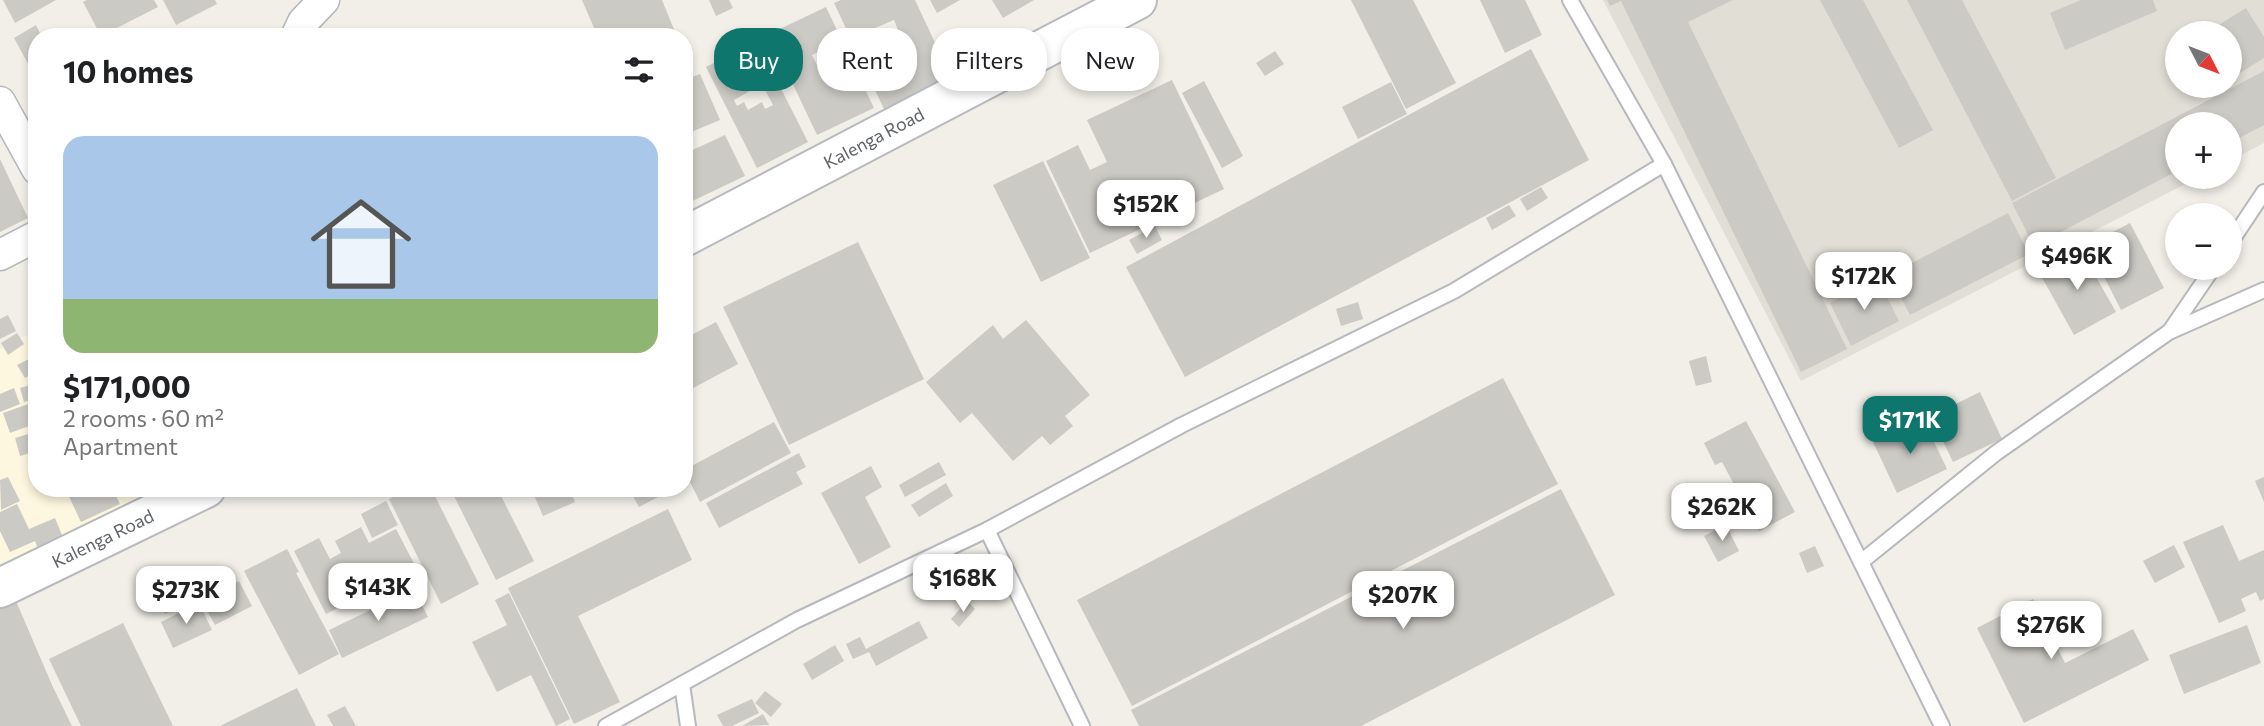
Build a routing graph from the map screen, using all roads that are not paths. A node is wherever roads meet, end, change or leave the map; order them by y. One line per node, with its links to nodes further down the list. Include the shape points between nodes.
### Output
1 (324, 0): 4 (street)
2 (1137, 0): 10 (main road, Kalenga Road)
3 (1570, 0): 7 (lane)
4 (300, 28)
5 (0, 102): 6 (street)
6 (28, 153)
7 (1664, 164): 17 (lane, via 1454,291 1182,425); 18 (lane)
8 (2264, 192): 9 (lane)
9 (2242, 225)
10 (693, 232)
11 (28, 241): 12 (street)
12 (0, 255)
13 (2205, 280): 15 (lane)
14 (2264, 290): 15 (lane)
15 (2169, 332): 18 (lane, via 1996,453)
16 (187, 497): 19 (main road, Kalenga Road)
17 (987, 530): 20 (lane, via 797,620); 23 (lane)
18 (1861, 562): 24 (lane)
19 (0, 588)
20 (682, 684): 21 (lane); 22 (lane)
21 (606, 726)
22 (688, 726)
23 (1082, 726)
24 (1942, 726)

